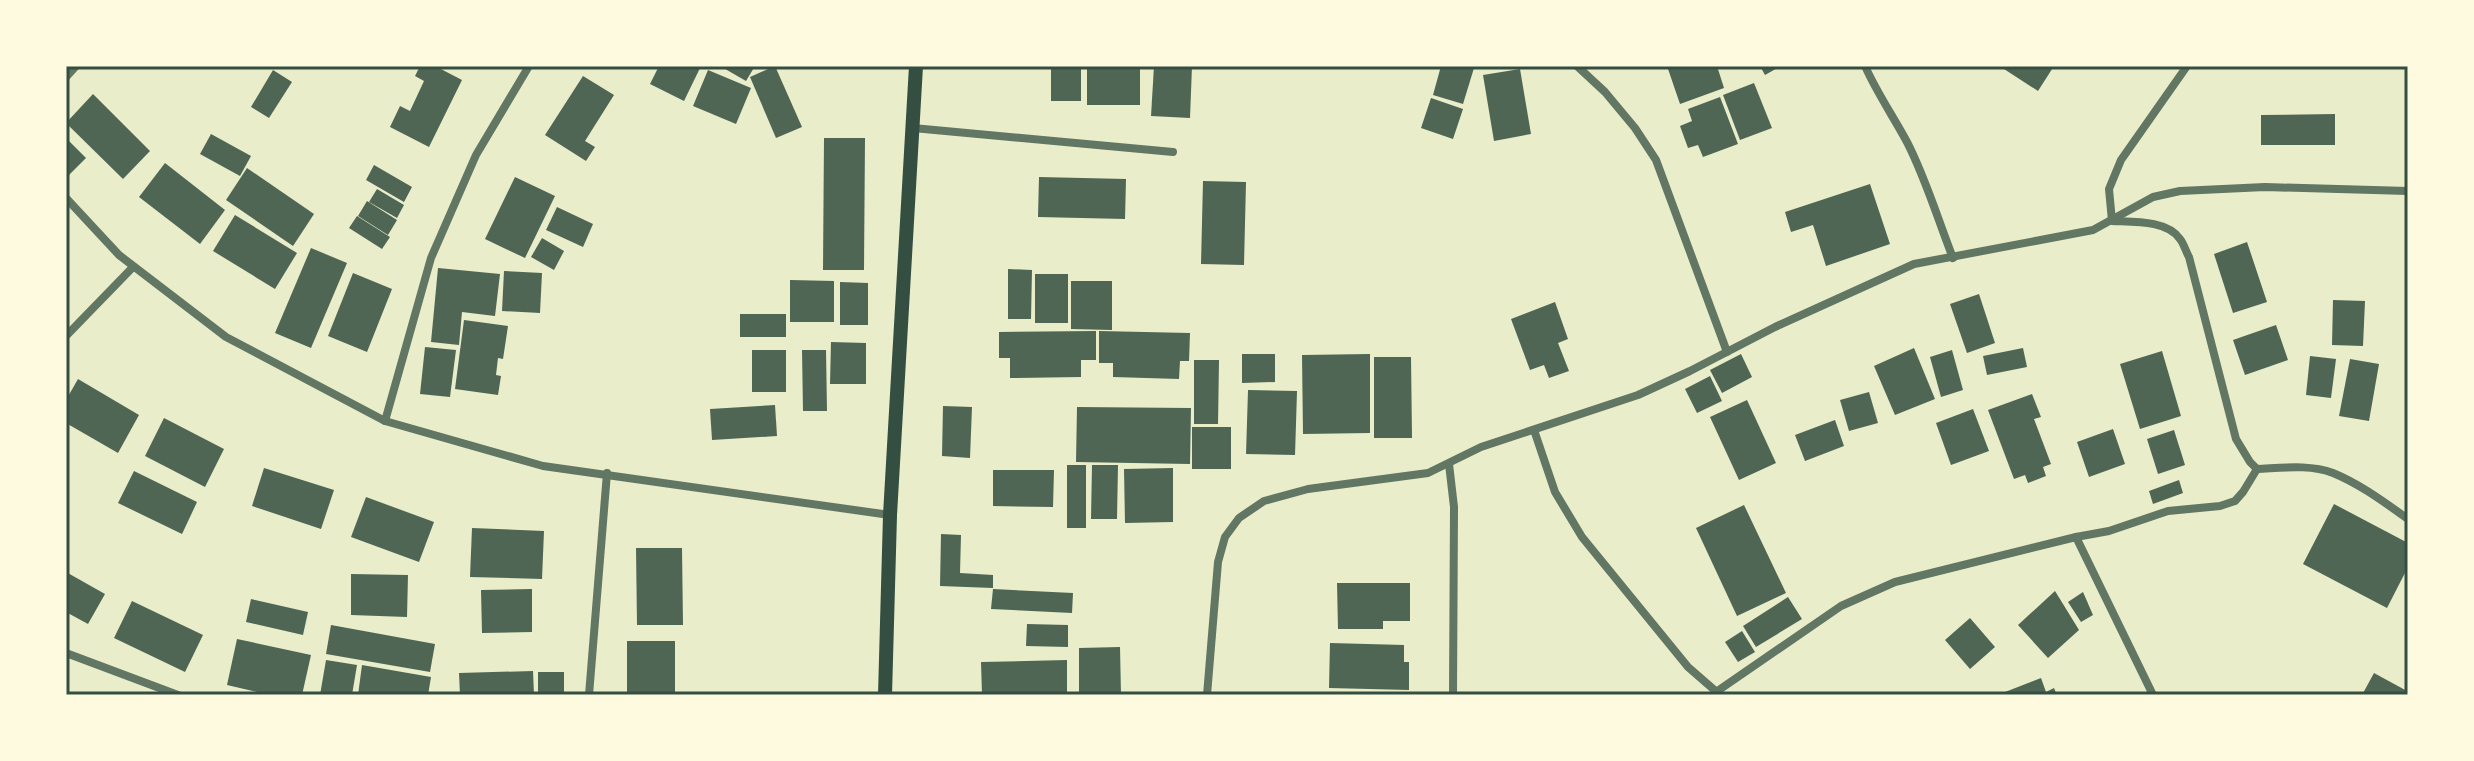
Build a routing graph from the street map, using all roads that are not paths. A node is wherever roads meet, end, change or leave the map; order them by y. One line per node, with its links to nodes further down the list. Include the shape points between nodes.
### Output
1 (76, 66): 7 (street)
2 (529, 66): 17 (street, via 476,155 431,258)
3 (916, 66): 8 (main road)
4 (1577, 66): 16 (street, via 1605,92 1656,160)
5 (1865, 66): 13 (street, via 1906,140)
6 (2187, 66): 12 (street, via 2121,160 2109,189)
7 (66, 77)
8 (913, 128): 9 (street); 22 (main road)
9 (1173, 152)
10 (2408, 191): 12 (street, via 2180,191 2153,197)
11 (66, 198): 14 (street)
12 (2112, 221): 13 (street, via 2093,230); 20 (street, via 2143,222 2179,237 2189,257 2236,439)
13 (1953, 258): 16 (street, via 1914,264)
14 (133, 267): 15 (street); 17 (street, via 226,337)
15 (66, 336)
16 (1727, 352): 18 (street, via 1638,395)
17 (385, 421): 21 (street, via 543,466)
18 (1534, 430): 19 (street); 26 (street, via 1555,492 1582,537 1688,667)
19 (1449, 464): 30 (street, via 1428,473 1308,489 1264,501 1239,518 1225,537 1218,562); 31 (street, via 1454,507)
20 (2257, 469): 23 (street, via 2330,472 2366,489); 24 (street, via 2235,501 2168,511)
21 (607, 473): 22 (street); 28 (street)
22 (890, 515): 29 (main road)
23 (2408, 519)
24 (2076, 537): 26 (street, via 1895,582 1841,606); 32 (street)
25 (66, 653): 27 (street)
26 (1718, 693)
27 (178, 695)
28 (589, 695)
29 (885, 695)
30 (1207, 695)
31 (1453, 695)
32 (2153, 695)

